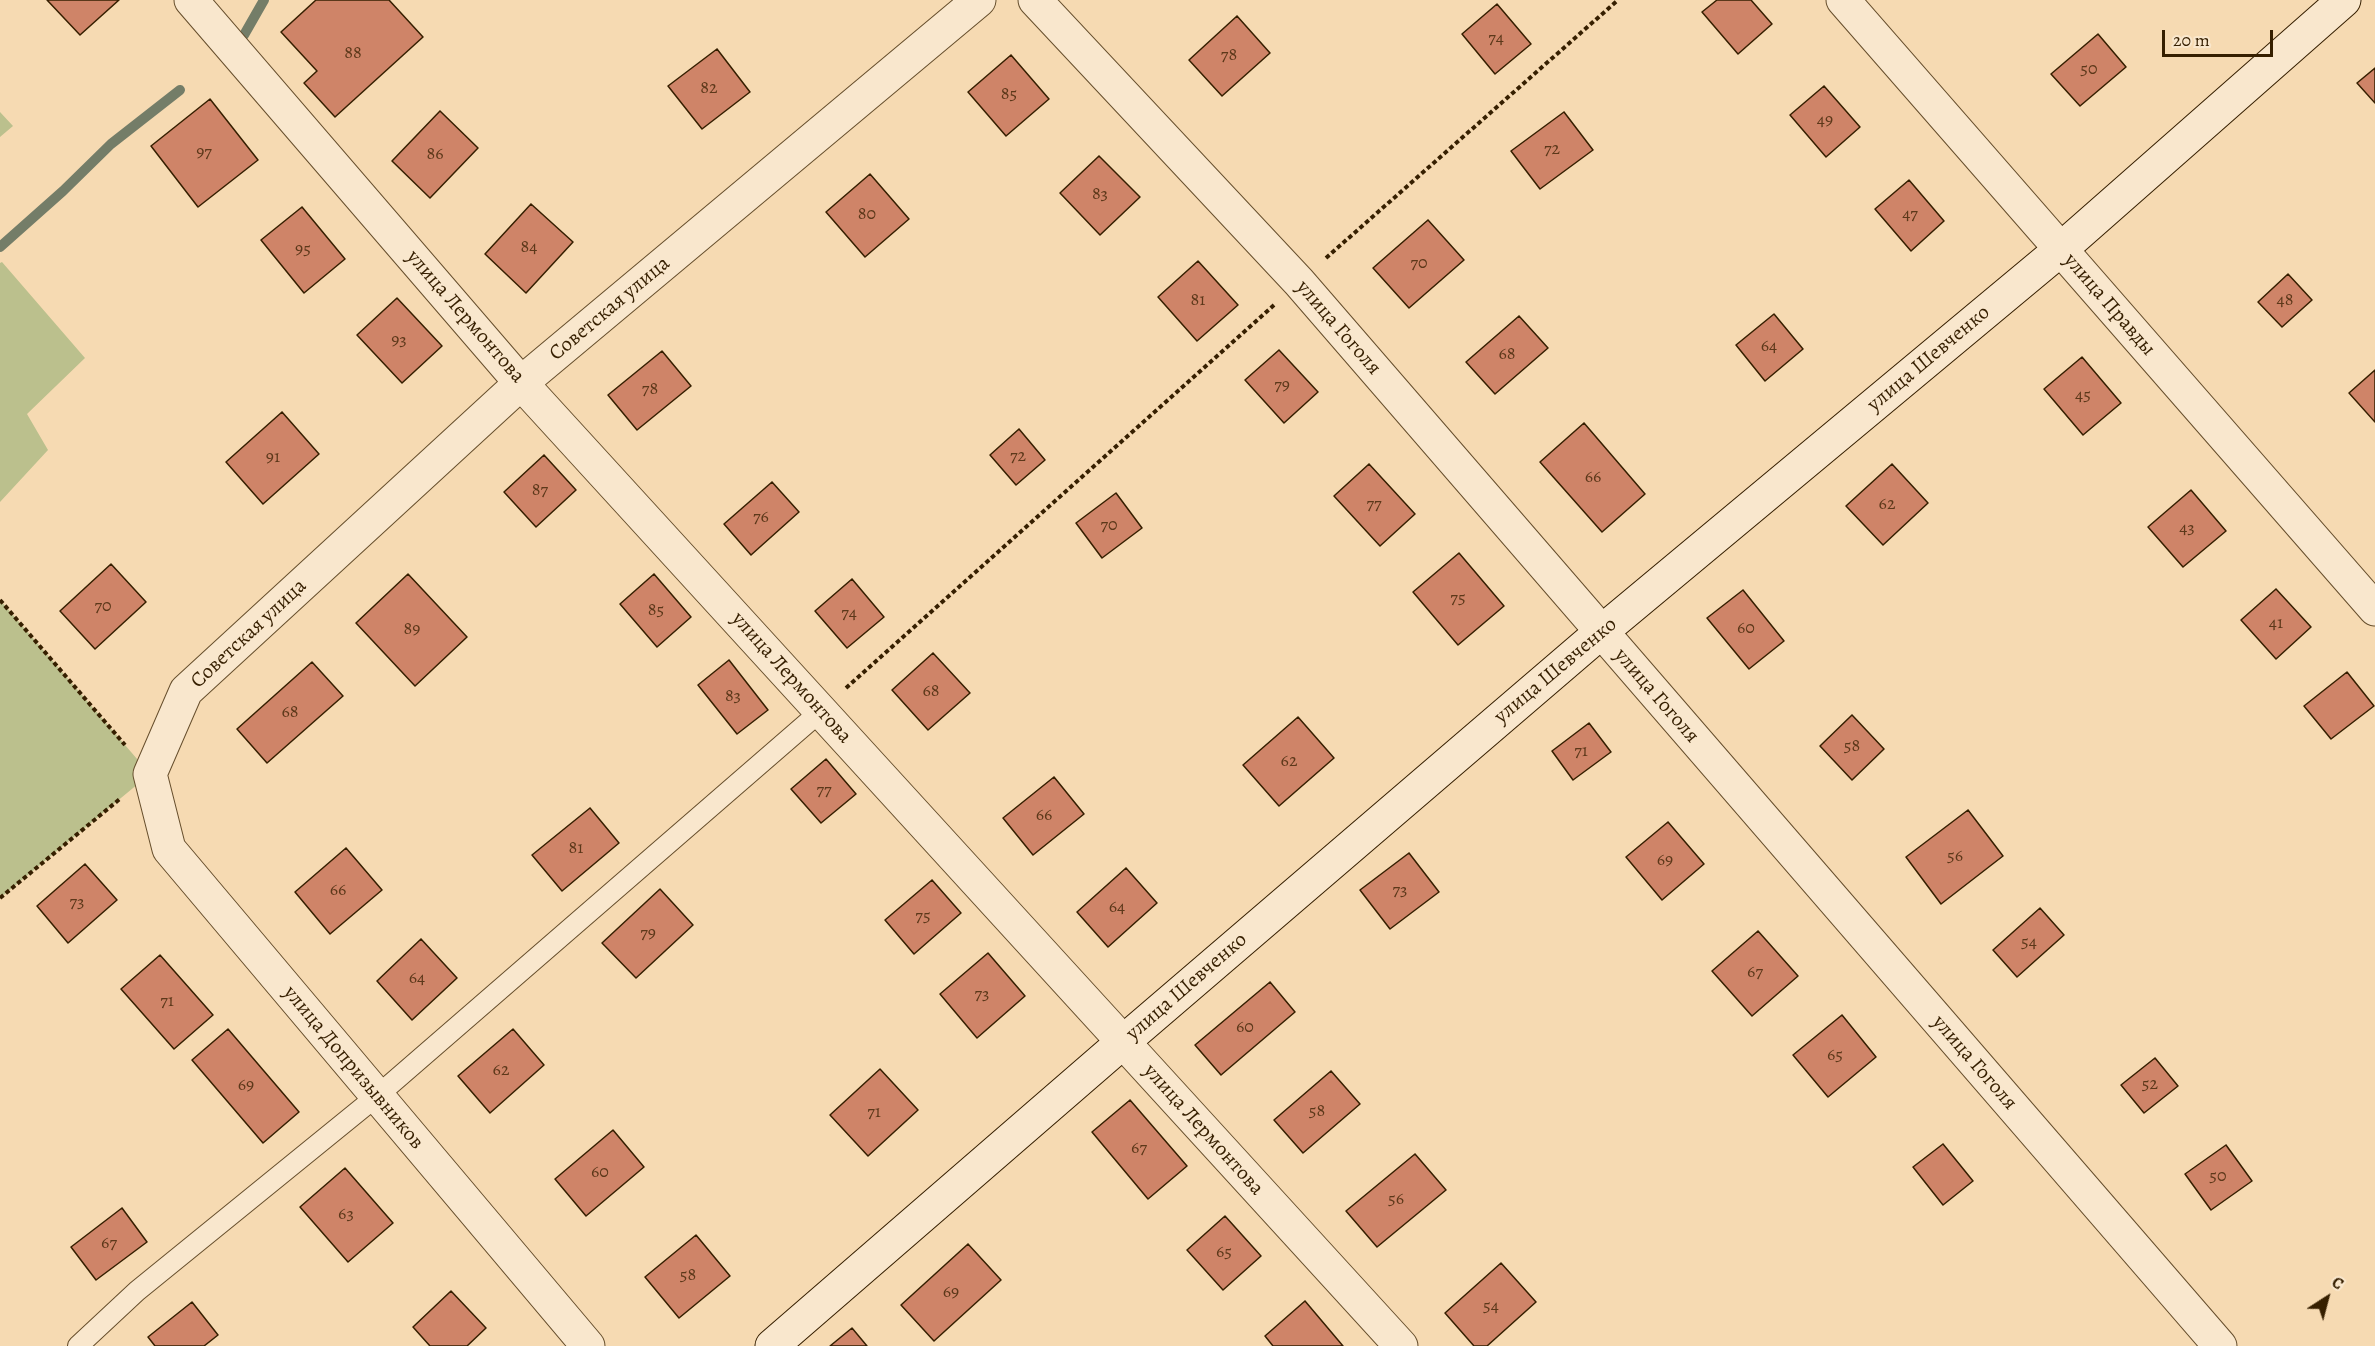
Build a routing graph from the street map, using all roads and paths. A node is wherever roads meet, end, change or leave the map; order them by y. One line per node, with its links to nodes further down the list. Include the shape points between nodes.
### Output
1 (191, 0): 9 (street, улица Лермонтова)
2 (979, 0): 9 (street, Советская улица)
3 (1035, 0): 8 (street, улица Гоголя)
4 (1618, 0): 8 (path)
5 (1843, 0): 7 (street, улица Правды)
6 (2344, 0): 7 (street, улица Шевченко)
7 (2060, 250): 11 (street, улица Правды); 12 (street, улица Шевченко)
8 (1299, 282): 12 (street, улица Гоголя); 13 (path)
9 (521, 383): 13 (street, улица Лермонтова); 14 (street, Советская улица, via 186,691)
10 (0, 600): 14 (path)
11 (2375, 609)
12 (1600, 633): 16 (street, улица Шевченко); 22 (street, улица Гоголя)
13 (821, 711): 16 (street, улица Лермонтова); 17 (lane)
14 (150, 774): 15 (path); 17 (street, улица Допризывников, via 169,849)
15 (0, 898)
16 (1123, 1042): 20 (street, улица Шевченко); 21 (street, улица Лермонтова)
17 (377, 1096): 18 (lane, via 137,1291); 19 (street, улица Допризывников)
18 (78, 1346)
19 (588, 1346)
20 (772, 1346)
21 (1401, 1346)
22 (2220, 1346)

